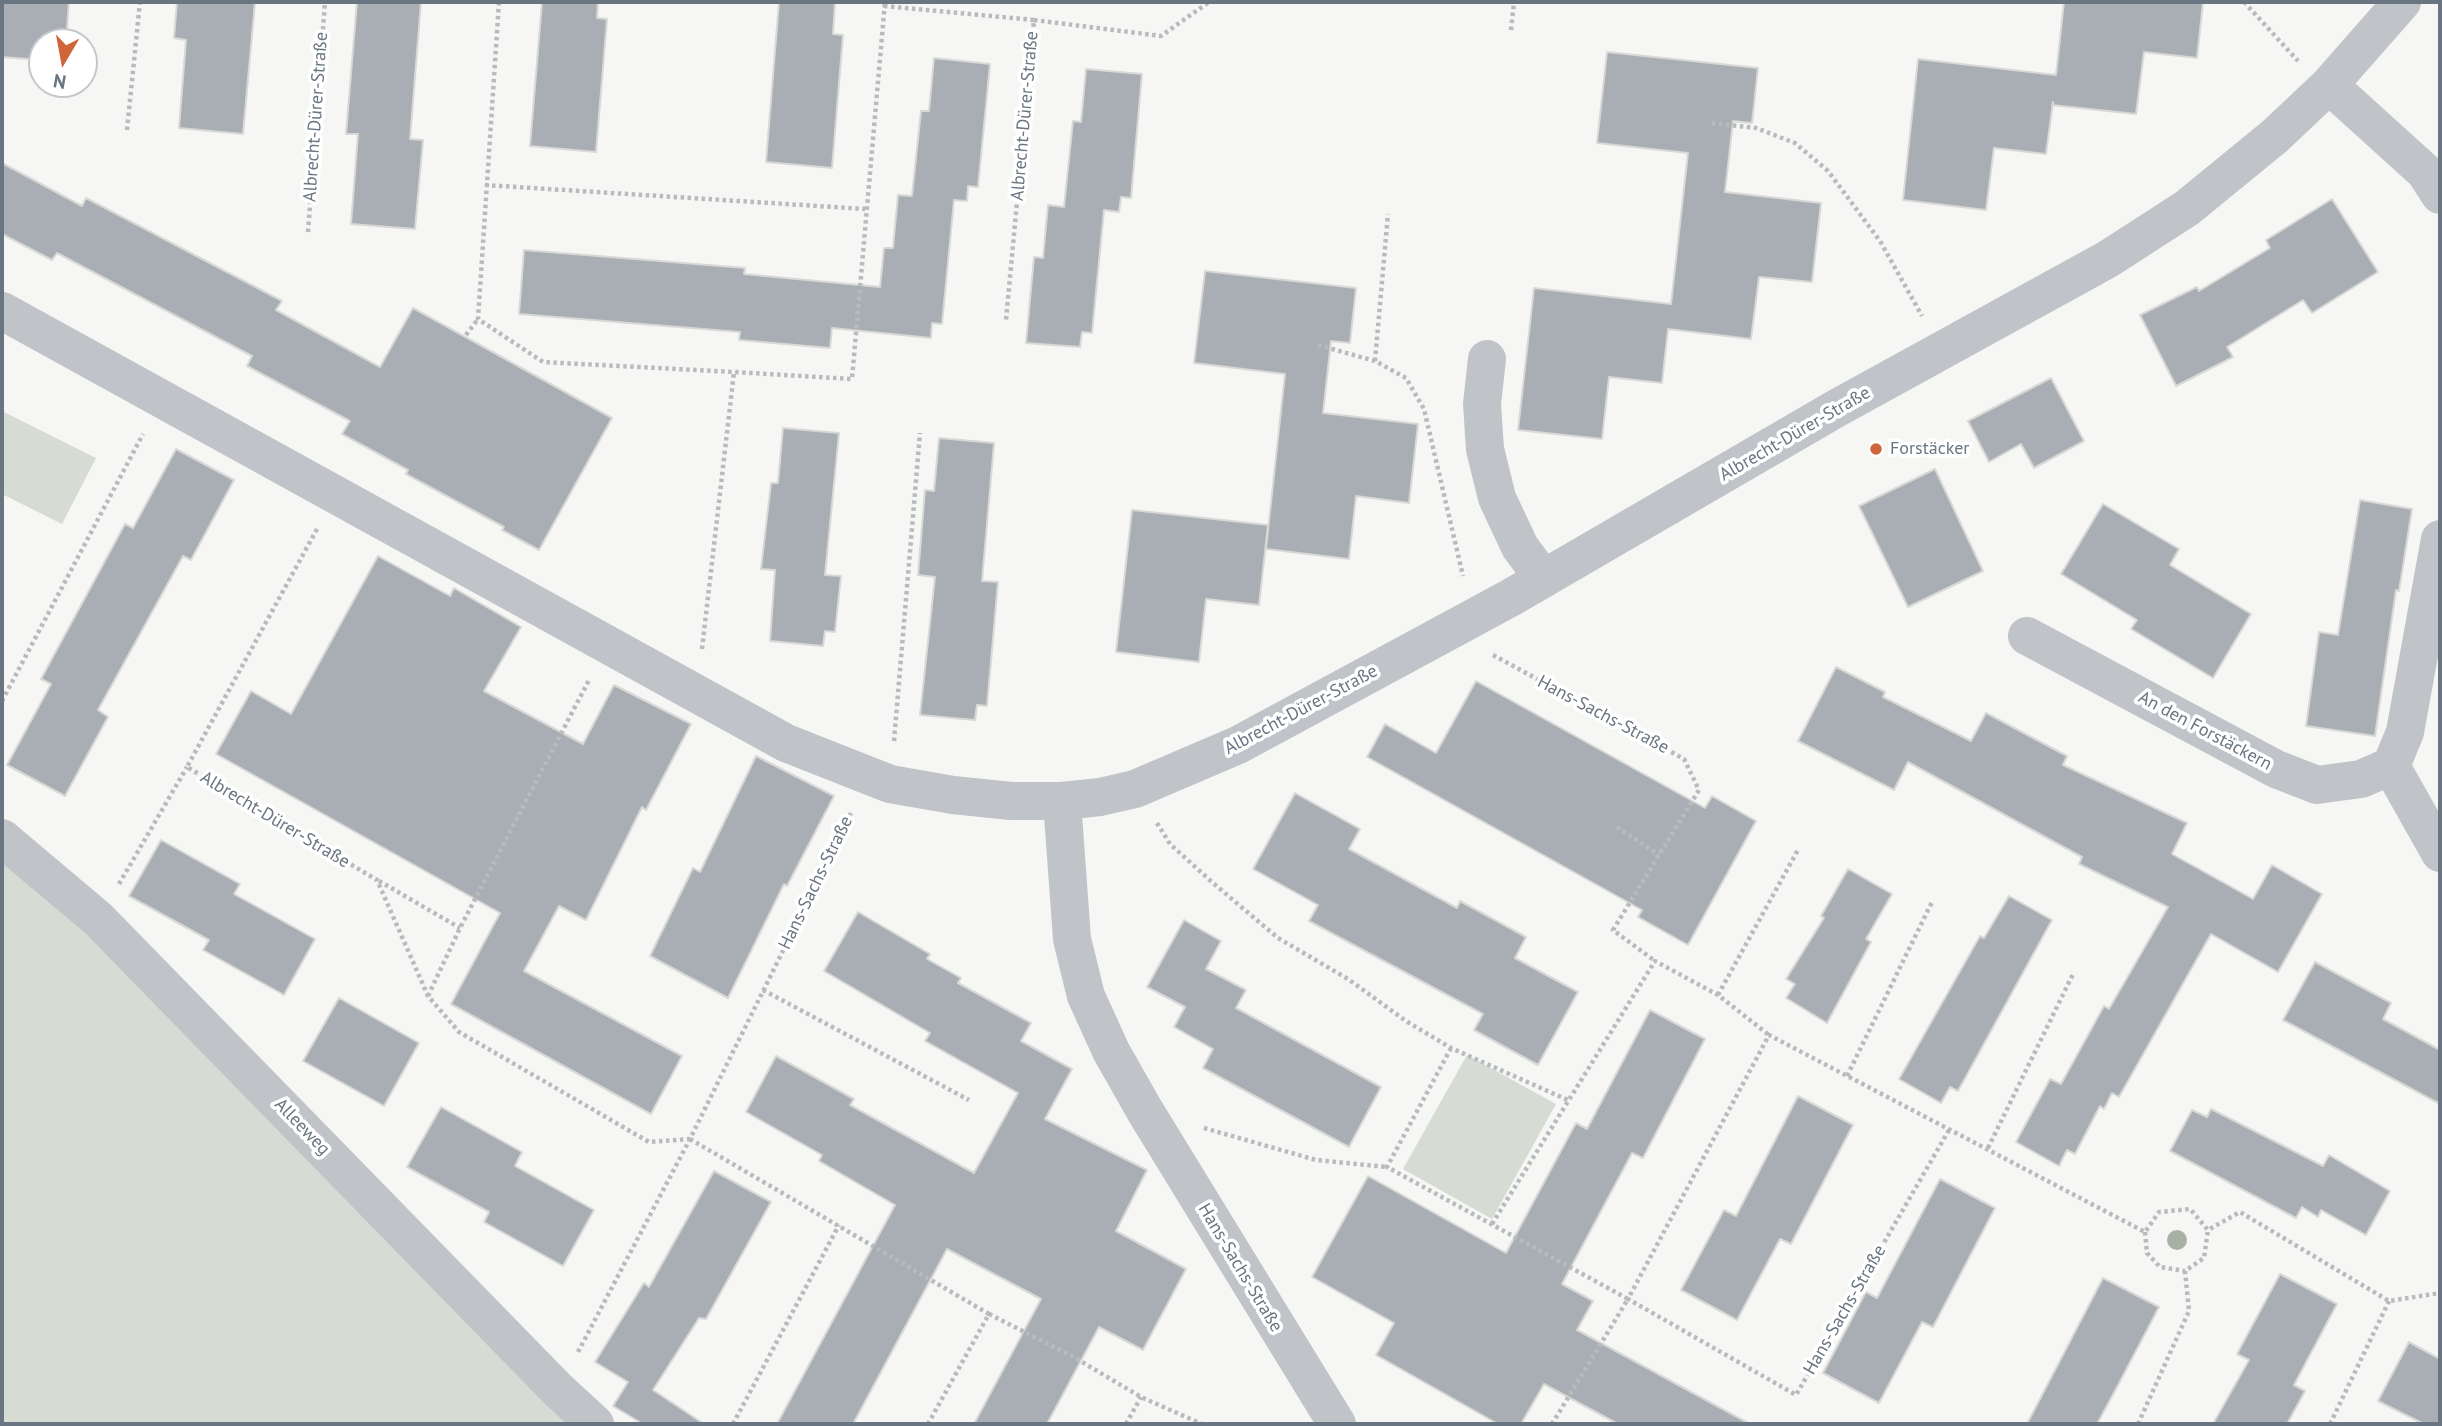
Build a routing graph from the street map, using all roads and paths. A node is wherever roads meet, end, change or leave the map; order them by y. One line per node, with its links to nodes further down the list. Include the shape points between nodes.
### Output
1 (140, 2): 13 (path)
2 (325, 2): 18 (path, Albrecht-Dürer-Straße)
3 (499, 2): 14 (path)
4 (1209, 2): 9 (path, via 1161,36)
5 (1514, 2): 10 (path)
6 (2244, 2): 11 (path)
7 (2402, 2): 11 (street, Albrecht-Dürer-Straße)
8 (885, 4): 9 (path, Albrecht-Dürer-Straße); 16 (path, Albrecht-Dürer-Straße)
9 (1034, 20): 21 (path, Albrecht-Dürer-Straße)
10 (1511, 30)
11 (2326, 87): 15 (street, via 2425,172); 24 (street, Albrecht-Dürer-Straße, via 2187,208 2108,258)
12 (1712, 123): 24 (path, via 1756,128 1795,143 1828,171 1880,241)
13 (127, 130)
14 (485, 185): 16 (path); 20 (path)
15 (2440, 195)
16 (865, 209): 27 (path, Albrecht-Dürer-Straße, via 852,379)
17 (1388, 214): 26 (path)
18 (308, 232)
19 (2, 311): 28 (street, Albrecht-Dürer-Straße)
20 (478, 319): 22 (path); 27 (path, Albrecht-Dürer-Straße, via 543,362)
21 (1006, 320)
22 (466, 335)
23 (1318, 345): 26 (path)
24 (1941, 351): 32 (street, Albrecht-Dürer-Straße)
25 (1487, 359): 32 (street, via 1482,404 1485,449 1497,498 1520,547)
26 (1376, 360): 33 (path, via 1406,378 1424,409)
27 (734, 372): 36 (path)
28 (162, 399): 30 (street, Albrecht-Dürer-Straße); 37 (path)
29 (920, 432): 40 (path)
30 (335, 495): 35 (street, Albrecht-Dürer-Straße); 39 (path, Albrecht-Dürer-Straße)
31 (2440, 539): 38 (street, via 2405,732)
32 (1543, 578): 33 (street, Albrecht-Dürer-Straße)
33 (1461, 625): 41 (street, Albrecht-Dürer-Straße, via 1238,745); 47 (path, Hans-Sachs-Straße, via 1684,759 1699,790)
34 (2027, 636): 38 (street, An den Forstäckern, via 2276,769 2316,785 2361,779)
35 (607, 645): 36 (street, Albrecht-Dürer-Straße); 51 (path)
36 (697, 695): 40 (street, Albrecht-Dürer-Straße, via 786,743)
37 (2, 701)
38 (2391, 766): 46 (street)
39 (187, 767): 48 (path, Albrecht-Dürer-Straße); 50 (path)
40 (879, 780): 42 (street, Albrecht-Dürer-Straße, via 953,795); 54 (path, Hans-Sachs-Straße)
41 (1135, 789): 42 (street, Albrecht-Dürer-Straße); 58 (path, via 1170,844 1278,938)
42 (1062, 801): 62 (street, Hans-Sachs-Straße, via 1072,939 1086,996)
43 (1617, 827): 47 (path)
44 (2, 838): 50 (street, Alleeweg)
45 (1798, 848): 55 (path)
46 (2440, 853)
47 (1659, 855): 52 (path, Hans-Sachs-Straße, via 1613,930)
48 (377, 880): 51 (path, Albrecht-Dürer-Straße); 56 (path)
49 (1932, 902): 59 (path)
50 (98, 919): 76 (street, Alleeweg)
51 (460, 928): 56 (path)
52 (1655, 961): 55 (path, Hans-Sachs-Straße); 61 (path)
53 (2073, 974): 65 (path)
54 (764, 990): 60 (path); 64 (path, Hans-Sachs-Straße)
55 (1718, 995): 57 (path, Hans-Sachs-Straße)
56 (428, 996): 64 (path, via 459,1032 649,1142)
57 (1769, 1035): 59 (path, Hans-Sachs-Straße); 73 (path)
58 (1451, 1048): 61 (path); 66 (path)
59 (1847, 1076): 63 (path, Hans-Sachs-Straße)
60 (968, 1100)
61 (1570, 1101): 67 (path)
62 (1144, 1111): 66 (path, Hans-Sachs-Straße, via 1316,1160); 83 (street, Hans-Sachs-Straße)
63 (1949, 1130): 65 (path, Hans-Sachs-Straße); 73 (path, Hans-Sachs-Straße, via 1797,1395)
64 (690, 1139): 68 (path); 76 (path, Hans-Sachs-Straße)
65 (1988, 1148): 70 (path, Hans-Sachs-Straße)
66 (1387, 1167): 67 (path, Hans-Sachs-Straße)
67 (1492, 1224): 73 (path, Hans-Sachs-Straße)
68 (839, 1225): 75 (path); 79 (path)
69 (2208, 1230): 70 (path, via 2190,1209 2159,1212); 71 (path, via 2204,1258); 74 (path, via 2240,1212)
70 (2145, 1232): 71 (path, via 2147,1253 2160,1267)
71 (2185, 1271): 85 (path, via 2189,1311)
72 (2440, 1293): 74 (path)
73 (1628, 1299): 84 (path)
74 (2389, 1301): 86 (path)
75 (989, 1314): 77 (path); 80 (path)
76 (558, 1390): 78 (street, Alleeweg)
77 (1141, 1397): 81 (path); 82 (path)
78 (595, 1424)
79 (733, 1424)
80 (928, 1424)
81 (1126, 1424)
82 (1202, 1424)
83 (1337, 1424)
84 (1552, 1424)
85 (2138, 1424)
86 (2331, 1424)

